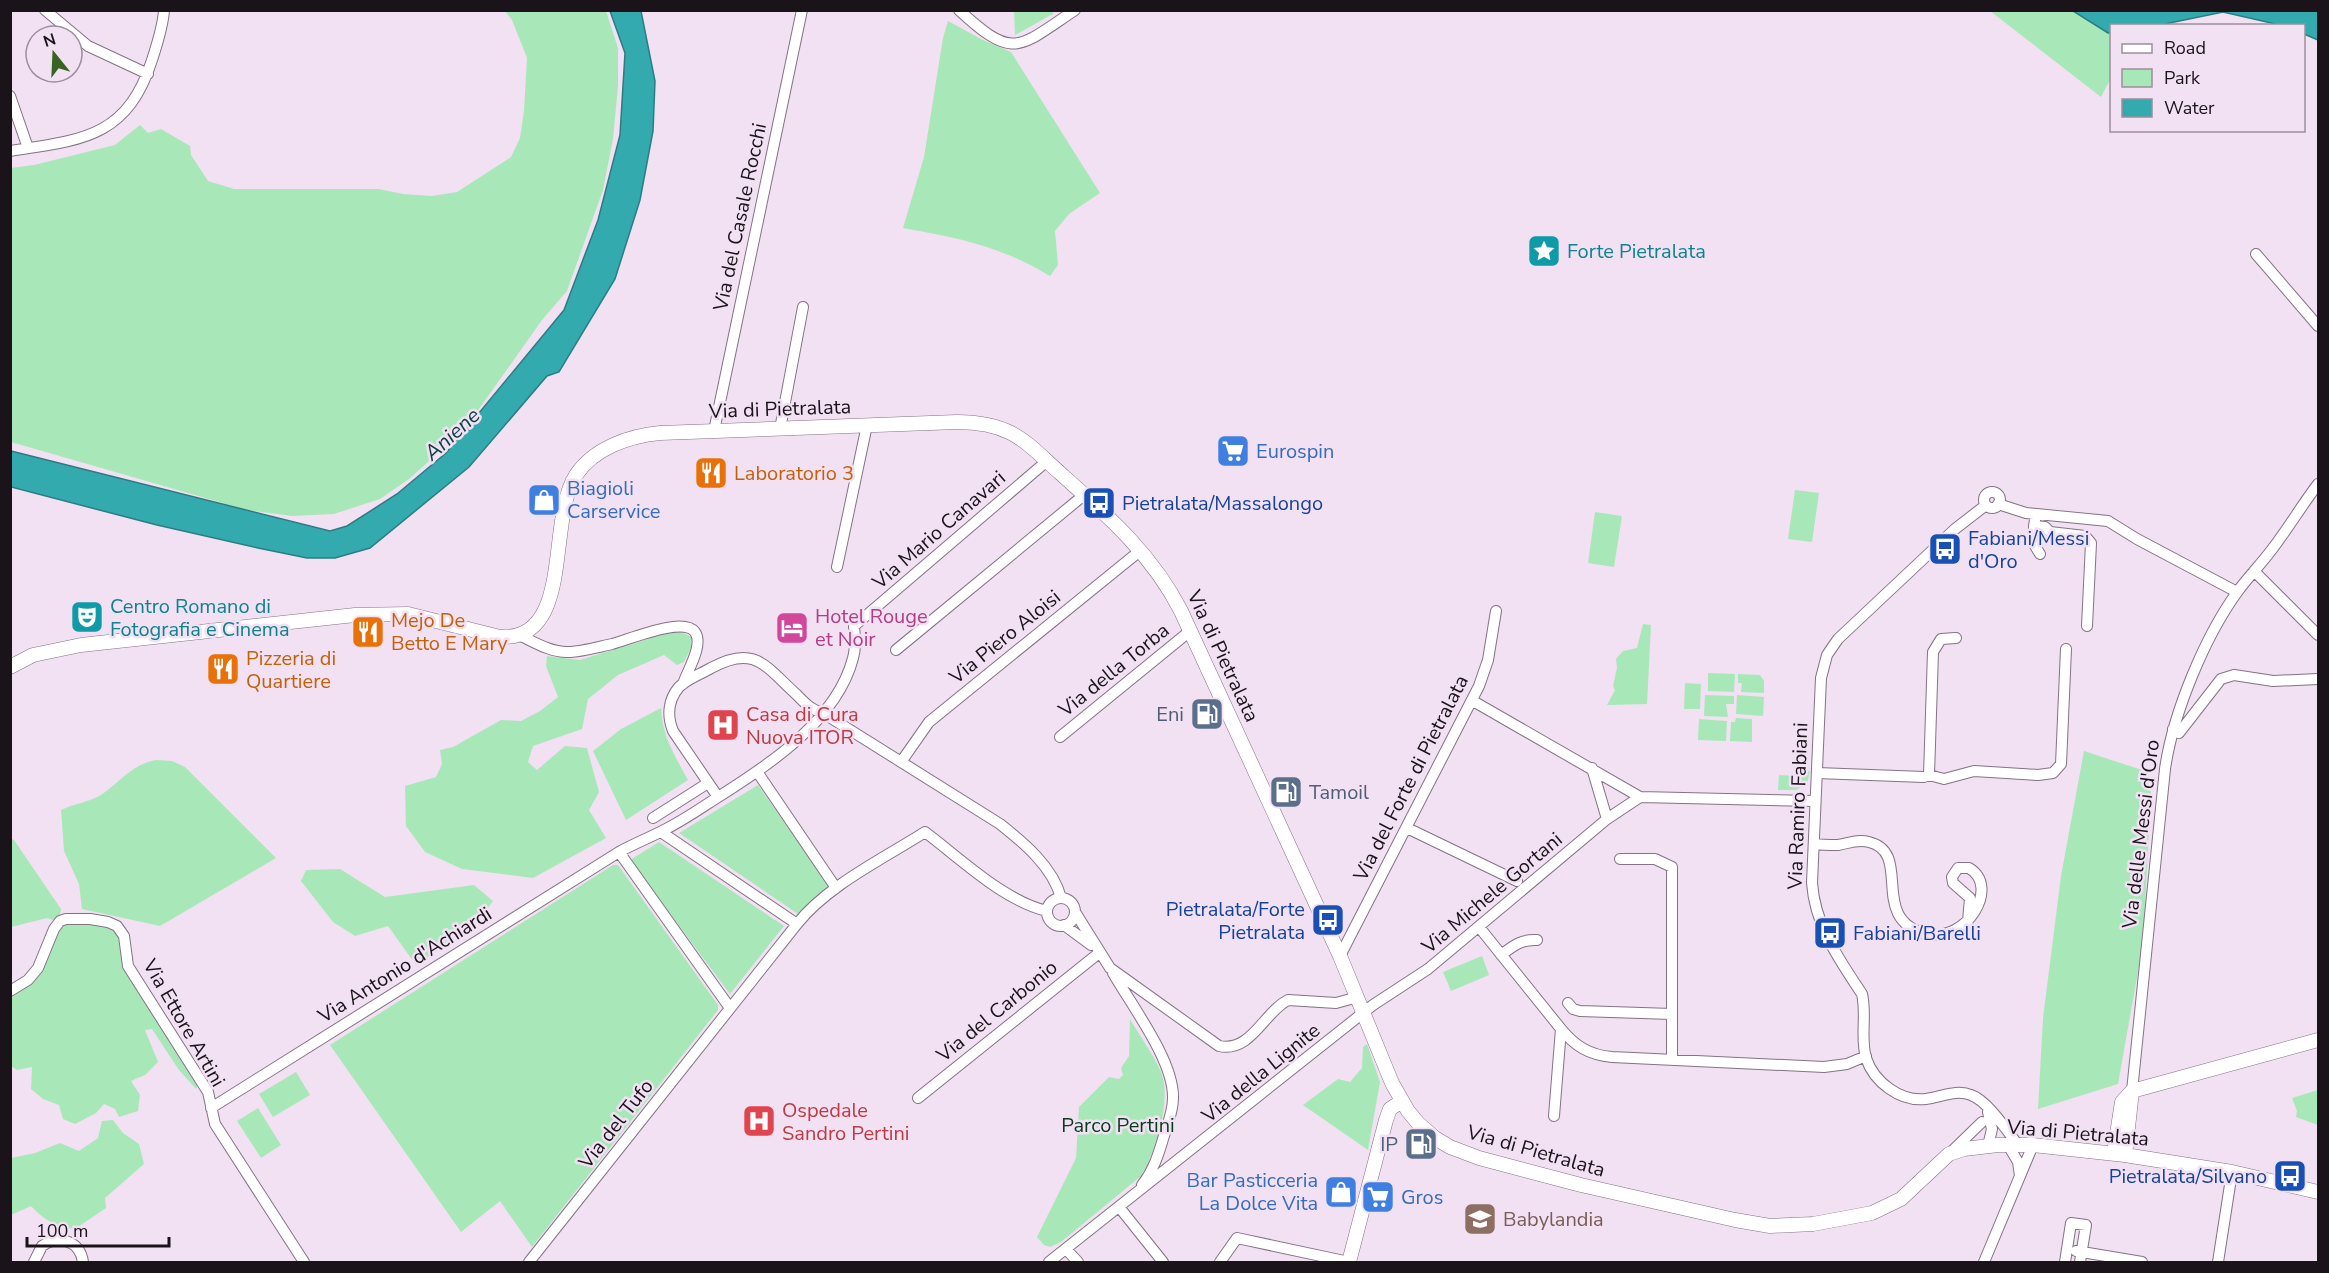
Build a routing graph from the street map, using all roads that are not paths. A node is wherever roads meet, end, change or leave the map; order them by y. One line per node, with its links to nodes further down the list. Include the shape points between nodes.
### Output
1 (45, 10): 6 (street, via 88,46)
2 (164, 10): 6 (street)
3 (802, 10): 15 (street, Via del Casale Rocchi)
4 (959, 10): 5 (street, via 987,36 1012,45 1027,41)
5 (1075, 10)
6 (148, 74): 8 (street, via 128,109 110,125 79,138)
7 (10, 96): 8 (street)
8 (28, 148): 9 (street)
9 (10, 151)
10 (2256, 254): 12 (street)
11 (803, 307): 14 (street)
12 (2319, 326)
13 (867, 425): 14 (street, Via di Pietralata); 16 (street, Via di Pietralata, via 986,424 1017,436); 23 (street)
14 (780, 429): 15 (street, Via di Pietralata)
15 (714, 431): 30 (street, Via di Pietralata, via 636,437 609,447 587,462 573,480 565,500 547,609 539,623)
16 (1047, 461): 18 (street, Via di Pietralata); 27 (street, Via Mario Canavari)
17 (2319, 484): 24 (street, Via delle Messi d'Oro)
18 (1084, 495): 21 (street, Via di Pietralata); 34 (street)
19 (2036, 514): 20 (street); 25 (street, Via Ramiro Fabiani, via 2108,521); 45 (street, Via Ramiro Fabiani, via 1998,504 1999,497 1991,492 1984,498 1986,505 1955,529 1833,645 1821,678)
20 (2034, 526): 22 (street, via 2034,544); 28 (street, via 2085,536 2091,543)
21 (1141, 550): 29 (street, Via di Pietralata, via 1168,587); 42 (street, Via Piero Aloisi, via 929,722)
22 (2040, 554)
23 (837, 567)
24 (2254, 571): 25 (street, Via delle Messi d'Oro); 31 (street)
25 (2237, 592): 40 (street, Via delle Messi d'Oro, via 2207,642)
26 (1496, 611): 38 (street, Via del Forte di Pietralata, via 1486,666)
27 (854, 626): 39 (street, Via Antonio d'Achiardi, via 855,652 850,668)
28 (2087, 627)
29 (1190, 632): 41 (street, Via della Torba); 70 (street, Via di Pietralata)
30 (519, 635): 35 (street, via 500,637 408,614 355,615 81,645 33,656); 37 (street, via 564,652 689,627 698,642)
31 (2319, 635)
32 (1956, 638): 46 (street, via 1941,639 1933,652)
33 (2066, 649): 46 (street, via 2061,764 2056,770 2048,775 1974,771 1944,779)
34 (896, 650)
35 (10, 667)
36 (2319, 679): 40 (street, via 2273,681 2234,675 2221,679 2180,733)
37 (682, 684): 39 (street, via 730,658 747,658 766,667 810,708); 47 (street, via 670,704 671,726)
38 (1473, 701): 43 (street); 53 (street, Via del Forte di Pietralata)
39 (823, 713): 42 (street); 44 (street, Via Antonio d'Achiardi)
40 (2173, 729): 82 (street, Via delle Messi d'Oro, via 2165,769)
41 (1060, 737)
42 (901, 762): 60 (street, via 1009,831 1044,866)
43 (1592, 768): 49 (street); 52 (street)
44 (758, 773): 48 (street, Via Antonio d'Achiardi); 59 (street)
45 (1816, 773): 46 (street); 50 (street, Via Ramiro Fabiani)
46 (1929, 775)
47 (708, 783): 48 (street); 51 (street)
48 (718, 797): 54 (street, Via Antonio d'Achiardi)
49 (1640, 797): 50 (street); 52 (street, Via Michele Gortani)
50 (1815, 801): 55 (street, Via Ramiro Fabiani)
51 (653, 818)
52 (1607, 819): 66 (street, Via Michele Gortani)
53 (1407, 828): 58 (street); 70 (street, Via del Forte di Pietralata)
54 (661, 832): 56 (street, Via Antonio d'Achiardi); 64 (street)
55 (1815, 844): 63 (street, via 1863,841 1880,846 1890,861 1894,907 1917,930 1948,934); 80 (street, Via Ramiro Fabiani, via 1812,883 1816,912 1835,953 1862,994)
56 (619, 852): 75 (street); 86 (street, Via Antonio d'Achiardi)
57 (1620, 859): 77 (street, via 1655,859 1672,867)
58 (1517, 881)
59 (836, 888): 61 (street, Via del Tufo, via 925,832 993,884 1027,905); 64 (street, Via del Tufo)
60 (1061, 898): 61 (street, via 1053,901); 62 (street, via 1070,902)
61 (1047, 911): 65 (street, via 1052,922)
62 (1075, 912): 65 (street); 68 (street)
63 (1968, 921): 63 (street, via 1979,902 1981,885 1973,870 1961,867 1955,870 1952,880 1970,898)
64 (797, 924): 75 (street, Via del Tufo)
65 (1064, 925): 68 (street)
66 (1479, 927): 69 (street); 76 (street, Via Michele Gortani)
67 (1537, 940): 69 (street, via 1518,942)
68 (1098, 951): 71 (street); 83 (street, Via del Carbonio)
69 (1501, 955): 78 (street)
70 (1340, 956): 73 (street, Via di Pietralata)
71 (1110, 968): 73 (street, via 1208,1040 1224,1047 1234,1046 1253,1034 1288,1000 1336,1004); 94 (street, via 1170,1076 1171,1114)
72 (10, 991): 86 (street, Via Ettore Artini, via 34,974 62,920 90,919 117,926 124,936 128,966 206,1088)
73 (1358, 997): 76 (street, Via di Pietralata)
74 (1568, 1003): 77 (street, via 1573,1010 1580,1011)
75 (730, 1008): 108 (street, Via del Tufo)
76 (1365, 1014): 84 (street, Via di Pietralata); 95 (street, Via della Lignite)
77 (1672, 1014): 81 (street)
78 (1560, 1029): 81 (street, via 1592,1053); 87 (street)
79 (2319, 1040): 82 (street)
80 (1866, 1056): 81 (street, via 1824,1067); 85 (street, Via Ramiro Fabiani, via 1881,1082 1908,1098 1964,1093)
81 (1672, 1060)
82 (2132, 1090): 93 (street)
83 (918, 1098)
84 (1402, 1101): 92 (street, Via di Pietralata, via 1429,1133 1470,1155 1581,1185 1770,1226 1827,1222 1882,1210 1905,1195); 104 (street, via 1390,1109 1386,1120)
85 (1986, 1107): 88 (street); 89 (street, Via Ramiro Fabiani); 91 (street, via 1992,1123)
86 (211, 1108): 107 (street, via 215,1124)
87 (1554, 1116)
88 (1982, 1122): 91 (street); 92 (street)
89 (2013, 1145): 90 (street, Via di Pietralata); 91 (street, Via di Pietralata); 97 (street, Via Ramiro Fabiani)
90 (2033, 1145): 93 (street, Via di Pietralata); 97 (street)
91 (1988, 1146): 92 (street, Via di Pietralata)
92 (1949, 1154)
93 (2120, 1154): 96 (street, Via di Pietralata)
94 (1156, 1161): 95 (street, via 1158,1170); 99 (street)
95 (1165, 1172): 99 (street, Via della Lignite)
96 (2232, 1172): 98 (street, Via di Pietralata); 116 (street)
97 (2020, 1177): 113 (street)
98 (2319, 1192)
99 (1136, 1193): 100 (street, Via della Lignite)
100 (1119, 1207): 101 (street, Via della Lignite); 111 (street)
101 (1066, 1249): 109 (street, Via della Lignite); 110 (street)
102 (2067, 1250): 103 (street); 103 (street, via 2071,1223 2086,1225); 114 (street)
103 (2081, 1257): 115 (street)
104 (1345, 1262): 112 (street, via 1237,1238)
105 (33, 1263): 106 (street, via 42,1246 57,1239 75,1245)
106 (83, 1263)
107 (304, 1263)
108 (529, 1263)
109 (1050, 1263)
110 (1078, 1263)
111 (1163, 1263)
112 (1220, 1263)
113 (1984, 1263)
114 (2065, 1263)
115 (2142, 1263)
116 (2218, 1263)

